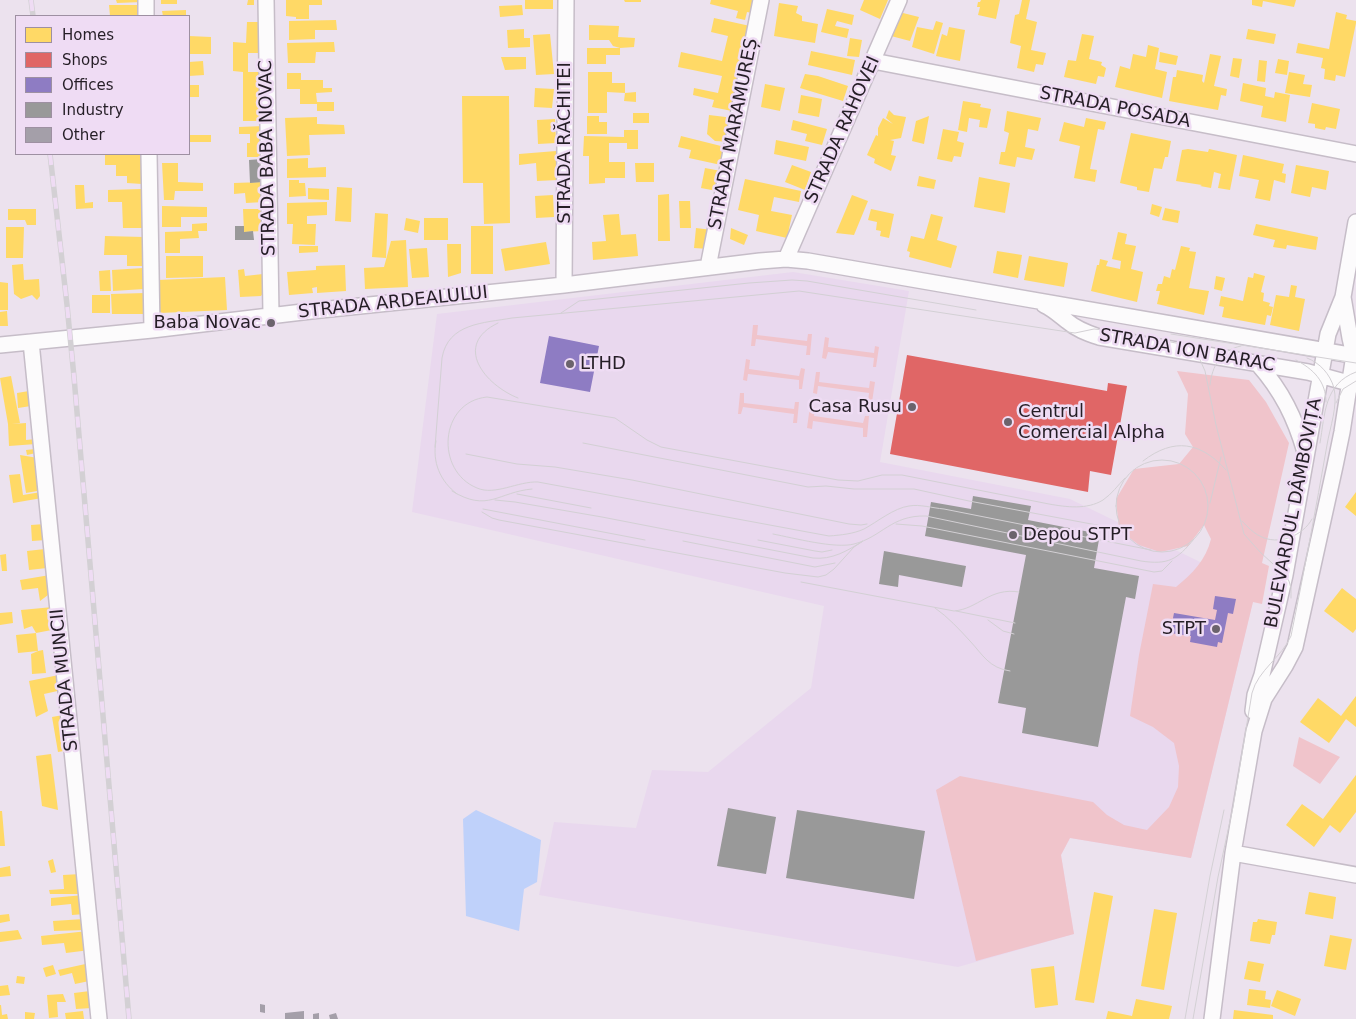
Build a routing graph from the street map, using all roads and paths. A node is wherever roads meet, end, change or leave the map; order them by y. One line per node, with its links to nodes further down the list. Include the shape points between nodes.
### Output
1 (146, 0): 6 (street)
2 (266, 0): 16 (street, STRADA BABA NOVAC)
3 (566, 0): 13 (street, STRADA RĂCHITEI)
4 (761, 0): 12 (street, STRADA MARAMUREȘ)
5 (899, 0): 7 (street, STRADA RAHOVEI)
6 (146, 15)
7 (873, 61): 8 (street, STRADA POSADA); 11 (street, STRADA RAHOVEI)
8 (1356, 154)
9 (149, 155): 17 (street)
10 (1356, 222): 14 (street, BULEVARDUL DÂMBOVIȚA)
11 (786, 259): 12 (street, STRADA ARDEALULUI); 15 (street, STRADA ION BARAC)
12 (708, 267): 13 (street, STRADA ARDEALULUI)
13 (564, 285): 16 (street, STRADA ARDEALULUI)
14 (1343, 298): 20 (street, BULEVARDUL DÂMBOVIȚA); 21 (street, BULEVARDUL DÂMBOVIȚA)
15 (1025, 299): 20 (street, STRADA ION BARAC); 22 (street, STRADA ION BARAC, via 1048,306 1084,332 1099,337)
16 (270, 315): 17 (street, STRADA ARDEALULUI)
17 (152, 330): 18 (street, STRADA ARDEALULUI)
18 (31, 342): 19 (street, STRADA ARDEALULUI); 29 (street, STRADA MUNCII)
19 (0, 345)
20 (1325, 350): 21 (street, STRADA ION BARAC); 23 (street, BULEVARDUL DÂMBOVIȚA)
21 (1355, 356): 24 (street, BULEVARDUL DÂMBOVIȚA)
22 (1258, 364): 23 (street, STRADA ION BARAC); 25 (street, via 1279,390 1298,428)
23 (1321, 376): 24 (street, STRADA ION BARAC); 25 (street, BULEVARDUL DÂMBOVIȚA)
24 (1353, 384): 26 (street, BULEVARDUL DÂMBOVIȚA, via 1295,647 1264,699)
25 (1306, 456): 26 (street, BULEVARDUL DÂMBOVIȚA, via 1285,575 1253,706)
26 (1254, 731): 27 (street, BULEVARDUL DÂMBOVIȚA)
27 (1232, 853): 28 (street); 30 (street, BULEVARDUL DÂMBOVIȚA)
28 (1356, 875)
29 (99, 1019)
30 (1212, 1019)

